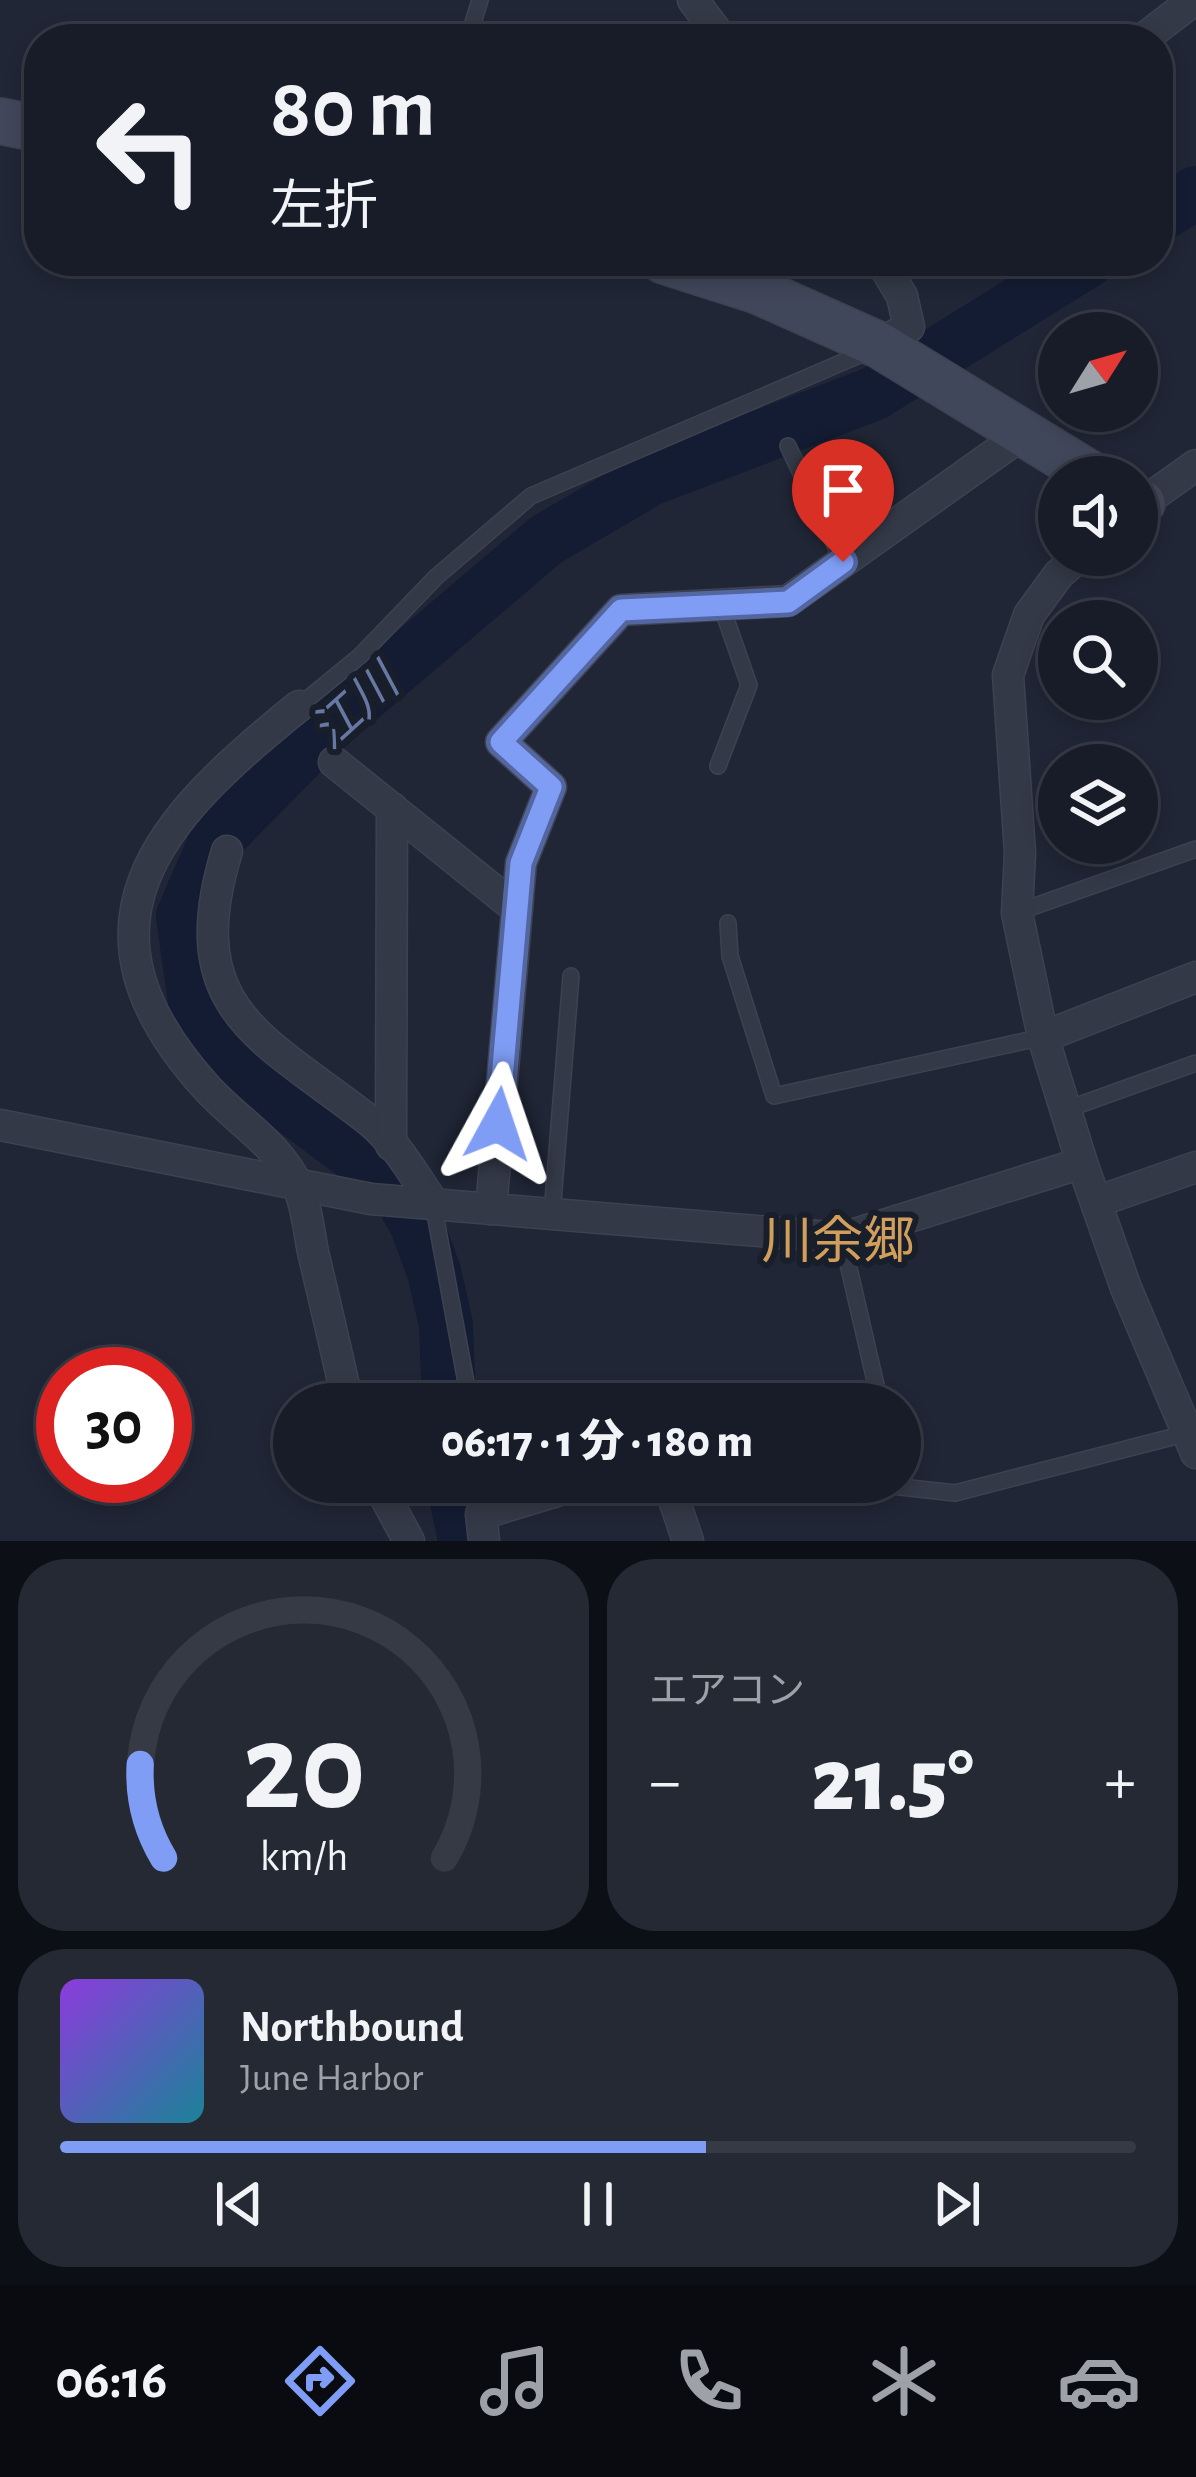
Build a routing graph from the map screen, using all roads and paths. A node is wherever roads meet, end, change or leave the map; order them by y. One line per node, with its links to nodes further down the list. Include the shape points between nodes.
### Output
1 (1194, 0): 2 (street)
2 (1163, 24)
3 (711, 276): 5 (street)
4 (890, 276): 5 (street, via 909,327)
5 (887, 351): 6 (street); 14 (lane, via 531,496)
6 (1021, 436): 8 (street); 11 (street)
7 (788, 446): 11 (lane)
8 (1057, 456)
9 (1196, 465): 10 (street)
10 (1158, 491)
11 (843, 562): 13 (street, via 788,602)
12 (1058, 576): 21 (street, via 1029,615 1008,675)
13 (721, 605): 16 (lane, via 748,685); 20 (street, via 621,610 501,742 551,787 521,863)
14 (299, 706): 32 (street, via 222,768 194,802 154,854 132,917 138,987 208,1088 268,1142)
15 (334, 762): 17 (street)
16 (718, 766)
17 (392, 808): 20 (street); 29 (street)
18 (1196, 849): 21 (lane)
19 (227, 851): 29 (street, via 209,946 227,994 256,1037)
20 (517, 909): 35 (street)
21 (1017, 913): 25 (street)
22 (728, 923): 25 (lane, via 730,956 774,1096)
23 (571, 976): 36 (lane)
24 (1196, 977): 25 (street)
25 (1043, 1037): 27 (street)
26 (1196, 1063): 27 (lane)
27 (1065, 1110): 30 (street)
28 (0, 1125): 32 (street)
29 (391, 1145): 33 (street)
30 (1082, 1163): 34 (street); 37 (street)
31 (1196, 1167): 34 (street)
32 (299, 1189): 33 (street); 38 (street)
33 (428, 1202): 35 (street); 39 (lane)
34 (1096, 1202): 41 (street)
35 (491, 1209): 36 (street)
36 (552, 1214): 37 (street)
37 (842, 1238): 40 (lane)
38 (343, 1383)
39 (466, 1383)
40 (876, 1383)
41 (1192, 1443): 42 (lane, via 956,1493)
42 (921, 1489)
43 (388, 1503): 47 (street)
44 (540, 1503): 46 (street)
45 (675, 1503): 48 (street)
46 (483, 1528)
47 (409, 1541)
48 (688, 1541)

